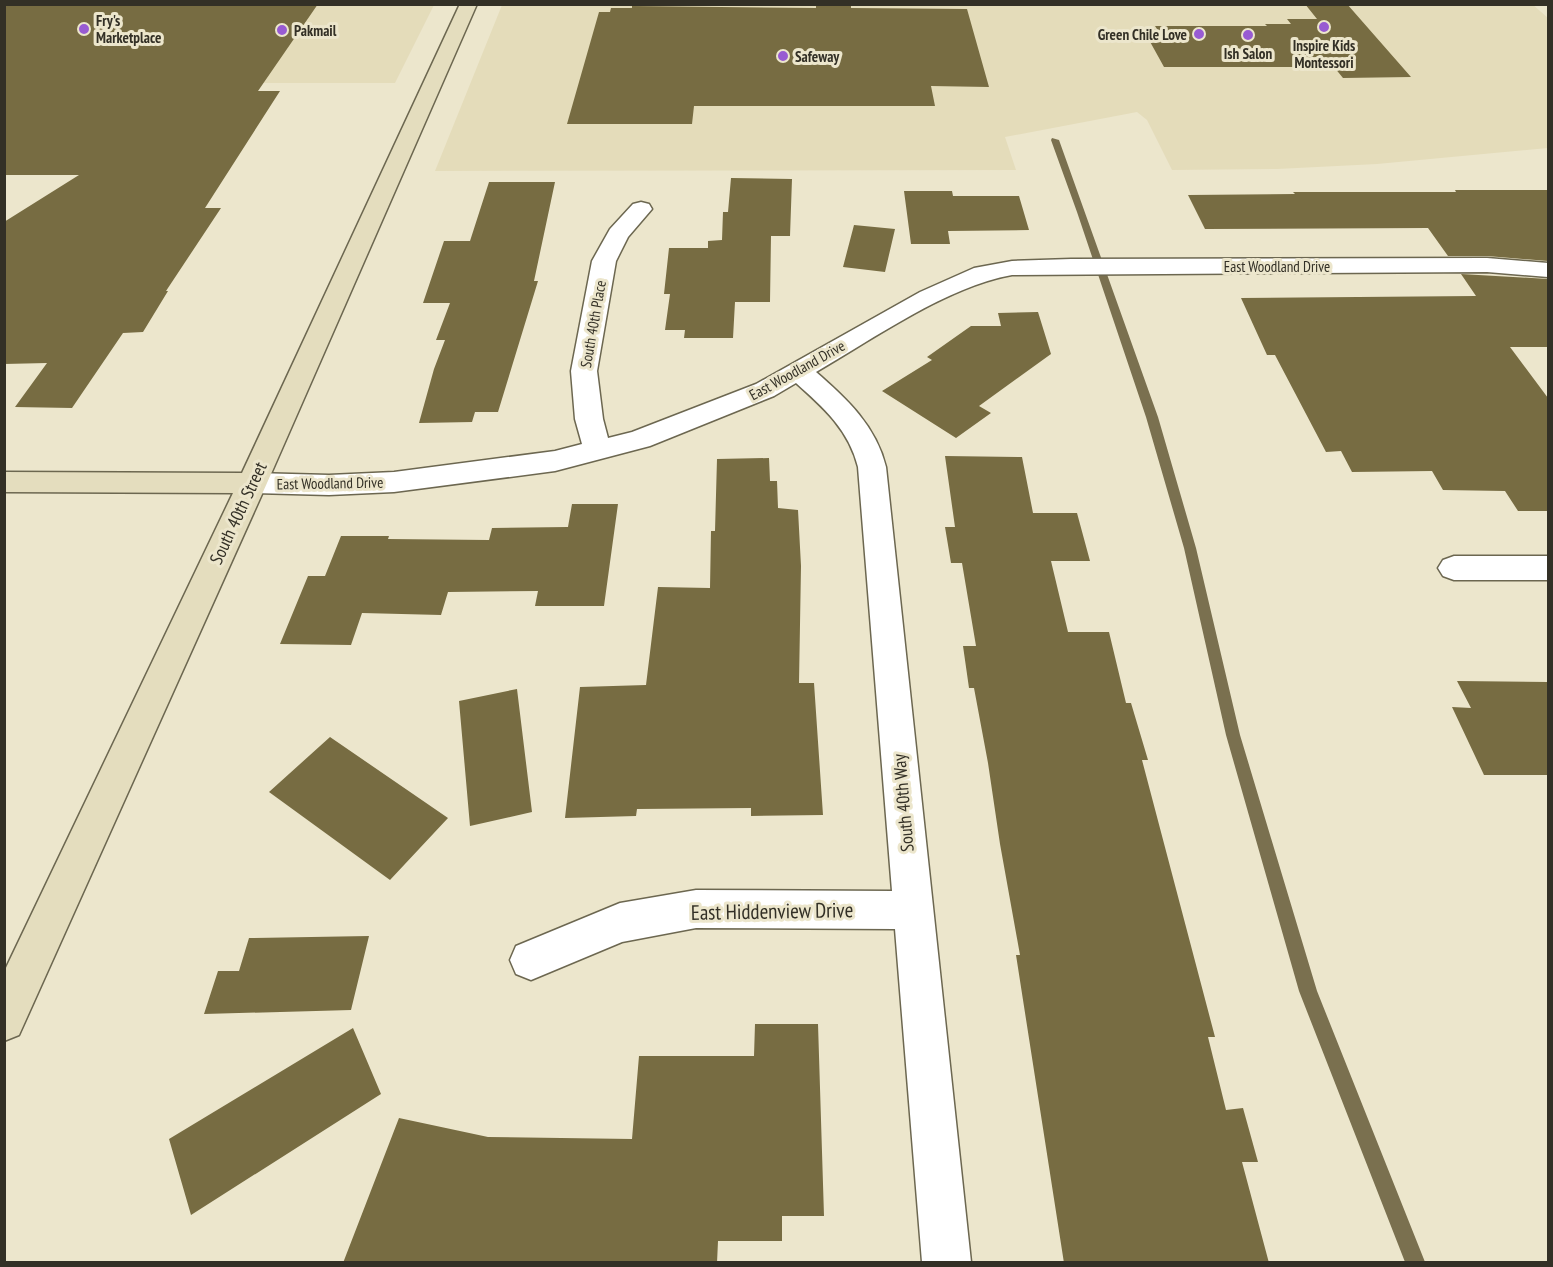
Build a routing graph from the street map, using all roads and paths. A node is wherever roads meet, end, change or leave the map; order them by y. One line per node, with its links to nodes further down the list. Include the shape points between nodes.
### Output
1 (469, 4): 7 (main road, South 40th Street)
2 (641, 210): 5 (street, South 40th Place, via 618,234 604,261 584,371 589,419)
3 (1548, 270): 4 (street, East Woodland Drive, via 1487,265 1012,268 971,277 929,297)
4 (798, 371): 5 (street, East Woodland Drive, via 765,390 640,439); 10 (street, South 40th Way, via 849,420 865,444 872,467)
5 (598, 450): 7 (street, East Woodland Drive, via 555,460 394,482)
6 (4, 482): 7 (main road, East Woodland Drive)
7 (252, 483): 12 (main road, South 40th Street)
8 (1454, 568): 9 (street)
9 (1548, 568)
10 (913, 910): 11 (street, East Hiddenview Drive, via 696,909 621,923); 13 (street, South 40th Way)
11 (531, 960)
12 (4, 1020)
13 (947, 1263)

